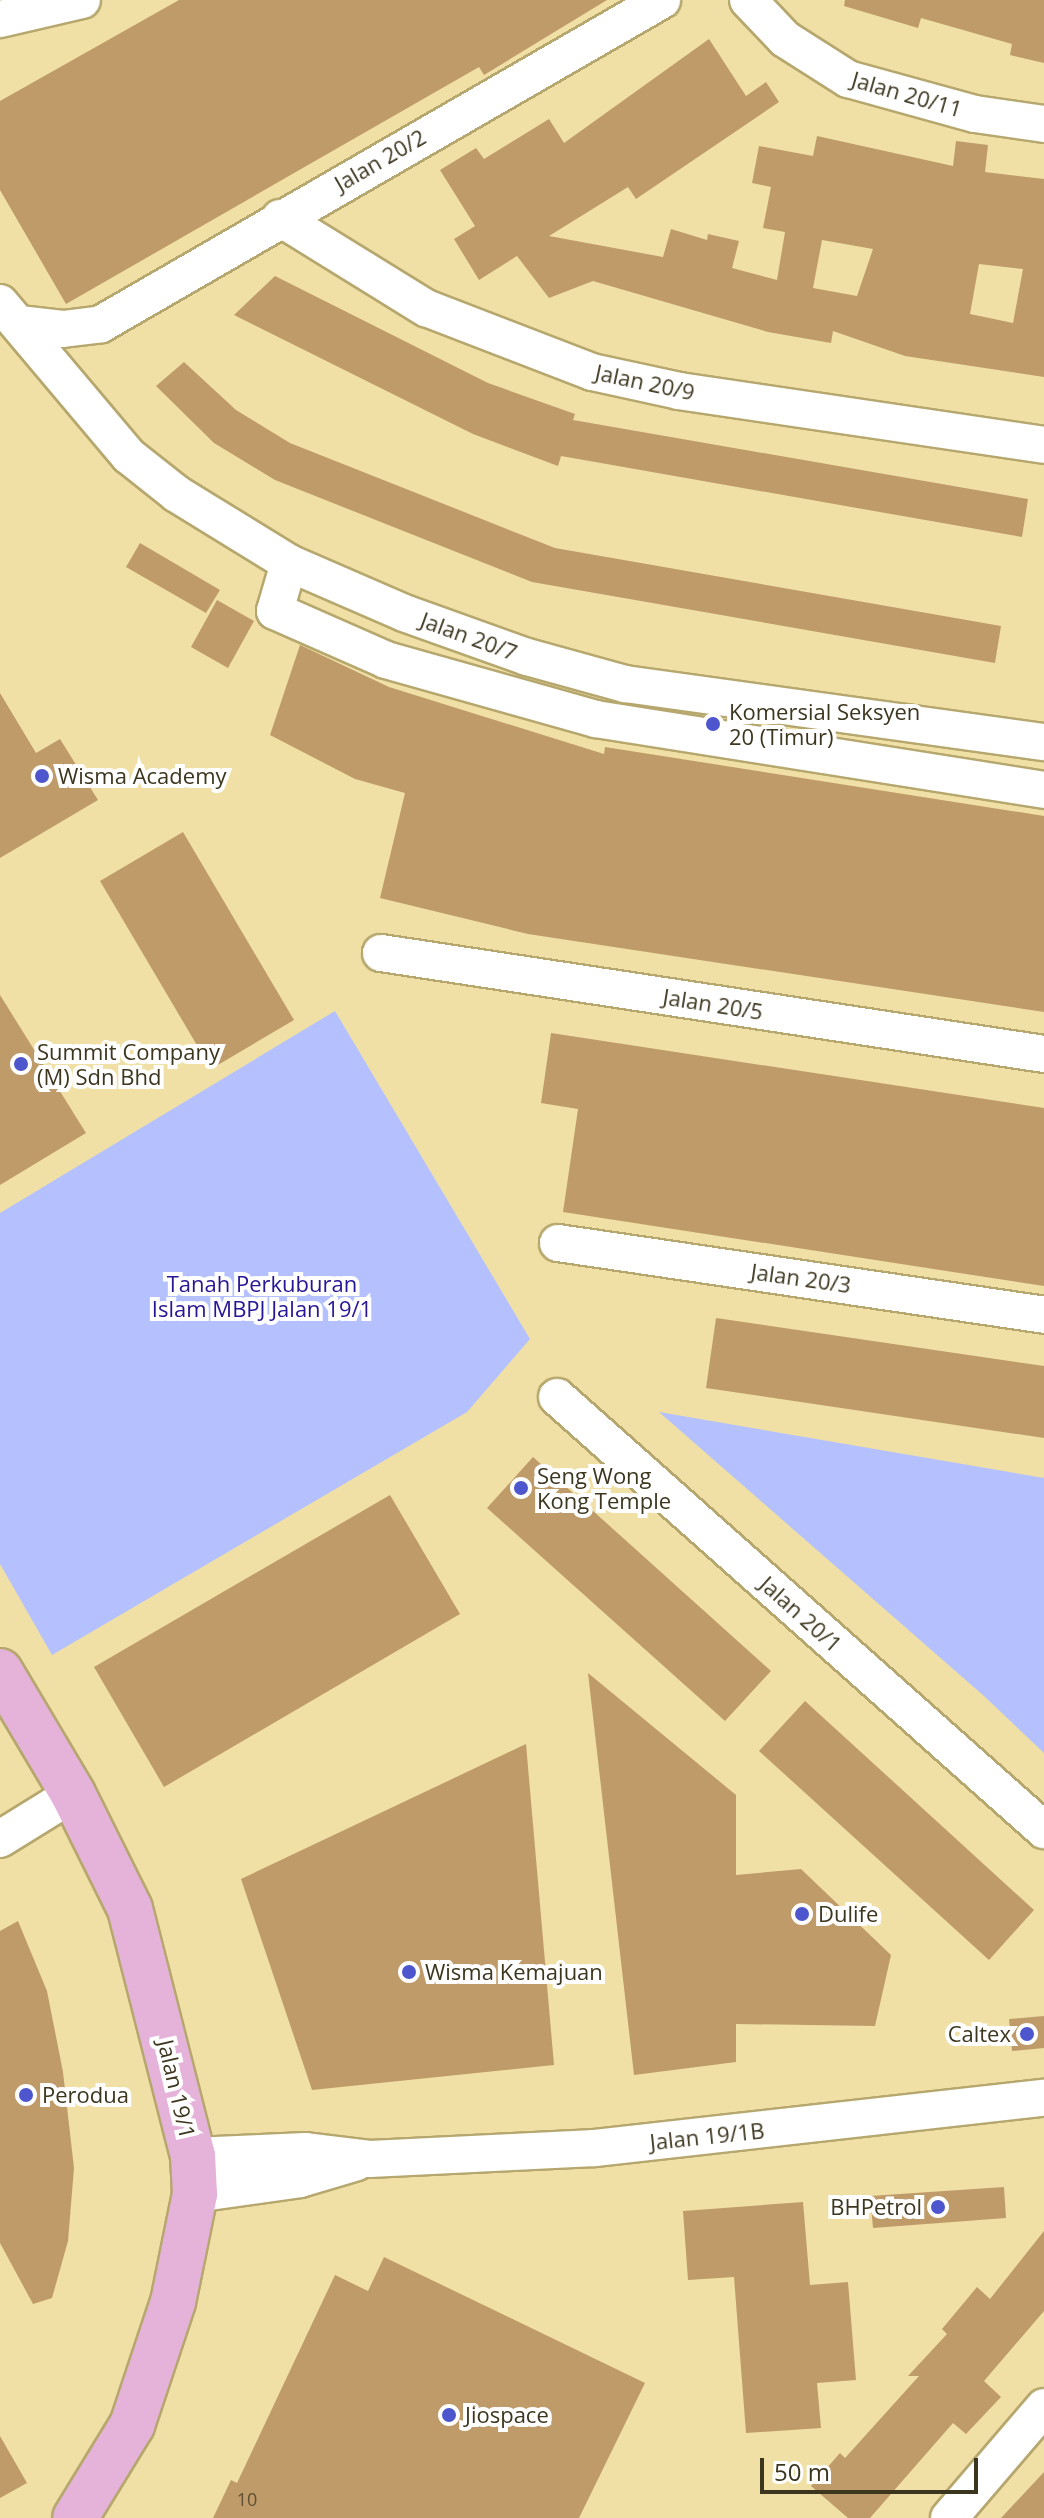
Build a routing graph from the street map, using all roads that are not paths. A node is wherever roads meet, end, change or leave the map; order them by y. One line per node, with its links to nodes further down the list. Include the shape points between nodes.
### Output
1 (82, 0): 4 (street)
2 (662, 0): 6 (street, Jalan 20/2)
3 (748, 0): 5 (street, Jalan 20/11, via 785,39 848,79 975,114)
4 (0, 19)
5 (1044, 124)
6 (280, 218): 8 (street, Jalan 20/2); 10 (street, Jalan 20/9, via 426,308 592,372 679,391)
7 (9, 314): 8 (street, Jalan 20/2, via 63,329); 9 (street, Jalan 20/7)
8 (101, 324): 9 (street, Jalan 20/2, via 83,351)
9 (72, 389): 11 (street, Jalan 20/7, via 129,456 177,494)
10 (1044, 445)
11 (289, 563): 12 (street, Jalan 20/7, via 404,613 527,657 625,684); 13 (street, Jalan 20/7, via 275,611 386,660 596,719)
12 (1044, 742)
13 (1044, 790)
14 (381, 953): 15 (street, Jalan 20/5)
15 (1044, 1054)
16 (558, 1243): 17 (street, Jalan 20/3)
17 (1044, 1315)
18 (557, 1397): 21 (street, Jalan 20/1)
19 (0, 1671): 20 (main road, Jalan 19/1)
20 (73, 1794): 22 (street); 24 (main road, Jalan 19/1, via 130,1909)
21 (1044, 1830)
22 (0, 1839)
23 (1044, 2098): 24 (street, Jalan 19/1B, via 595,2148 370,2159 306,2151)
24 (194, 2175): 26 (main road, Jalan 19/1, via 173,2302 132,2425)
25 (1043, 2411): 27 (street)
26 (75, 2518)
27 (949, 2518)

